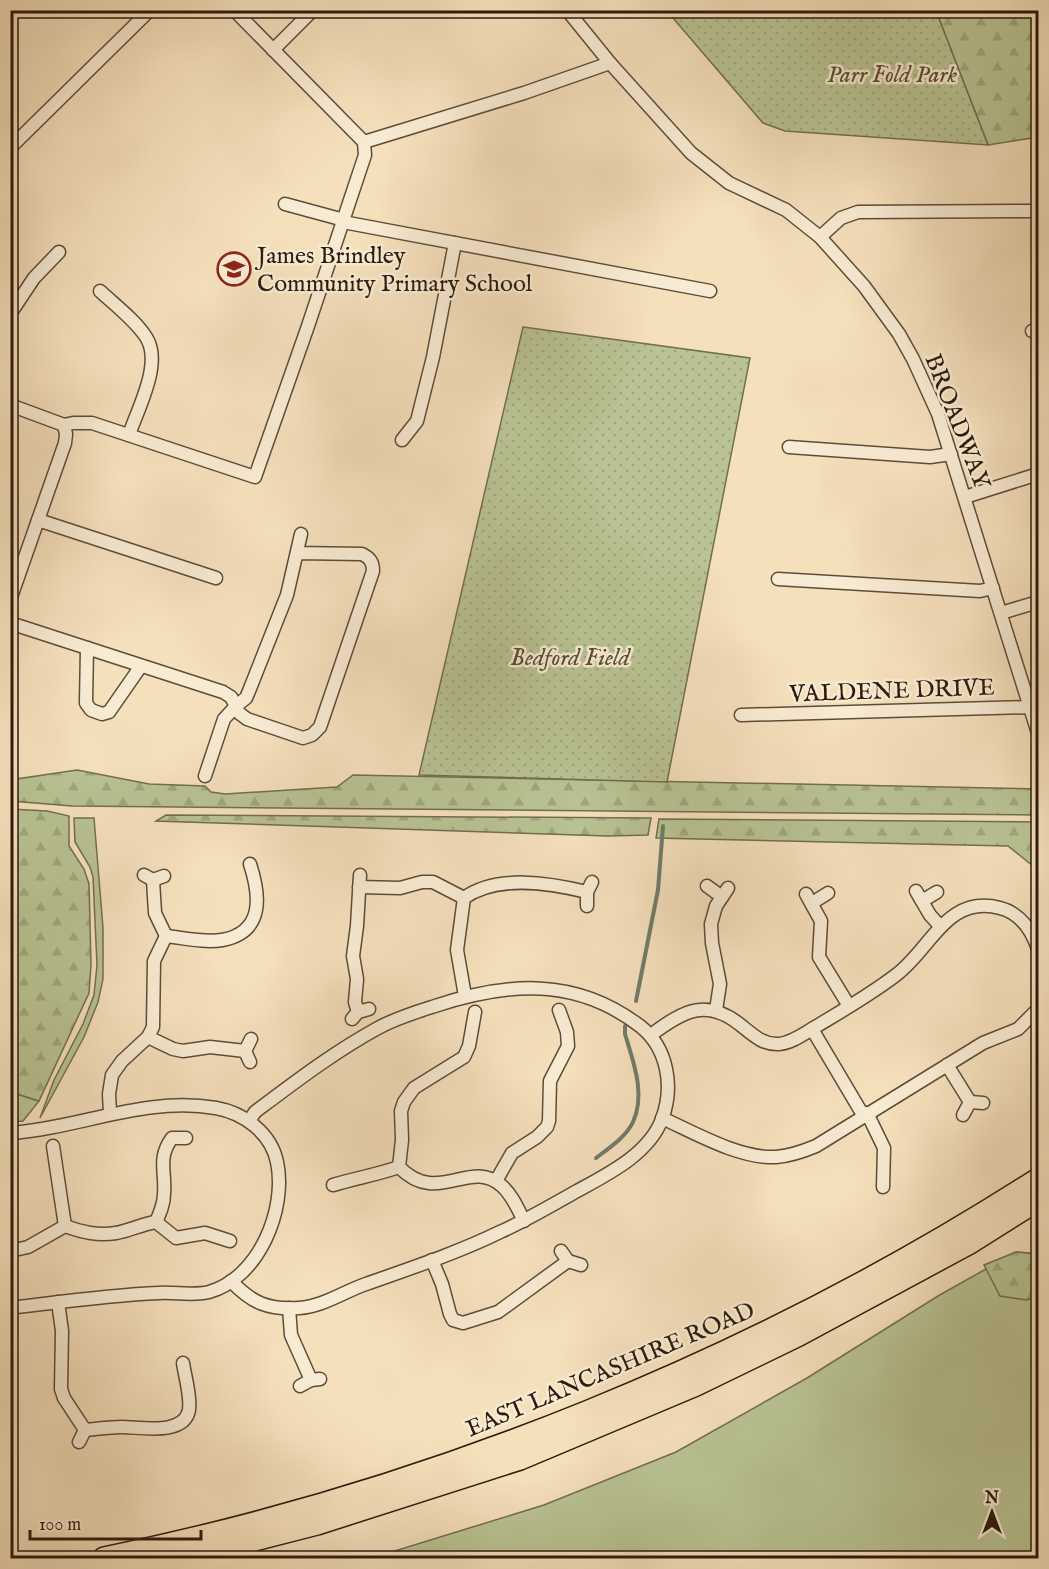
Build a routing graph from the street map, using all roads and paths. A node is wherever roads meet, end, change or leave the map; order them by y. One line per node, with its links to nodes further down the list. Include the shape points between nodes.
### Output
1 (150, 10): 8 (street)
2 (234, 10): 5 (street)
3 (313, 10): 5 (street)
4 (567, 10): 6 (street, BROADWAY)
5 (273, 50): 7 (street)
6 (610, 63): 7 (street); 12 (street, BROADWAY, via 702,164 729,183 786,210)
7 (364, 142): 11 (street, via 365,155)
8 (10, 148)
9 (285, 204): 11 (street)
10 (1038, 211): 12 (street, via 858,212 841,218)
11 (344, 221): 13 (street); 20 (street, via 255,477)
12 (820, 237): 23 (street, BROADWAY, via 864,286 899,334 926,385)
13 (455, 243): 16 (street); 21 (street, via 433,357 417,421)
14 (59, 252): 17 (street, via 37,274)
15 (100, 291): 20 (street, via 106,304 140,330 153,353 152,369)
16 (710, 291)
17 (10, 314)
18 (10, 405): 19 (street)
19 (64, 425): 20 (street, via 92,423); 26 (street, via 65,443)
20 (129, 435)
21 (409, 437)
22 (789, 447): 23 (street, via 930,457)
23 (951, 454): 25 (street, BROADWAY)
24 (1038, 474): 25 (street)
25 (965, 497): 31 (street, BROADWAY)
26 (38, 520): 29 (street); 32 (street)
27 (301, 534): 28 (street)
28 (297, 553): 38 (street, via 287,595 249,691); 38 (street, via 362,554 373,565 320,727 310,737 296,737 247,719)
29 (216, 578)
30 (778, 579): 31 (street, via 980,591)
31 (993, 588): 34 (street, BROADWAY)
32 (10, 600)
33 (1038, 602): 34 (street)
34 (1001, 613): 39 (street, BROADWAY)
35 (10, 623): 36 (street)
36 (87, 648): 37 (street); 37 (street, via 87,707 102,714 109,712)
37 (141, 666): 38 (street, via 224,693)
38 (236, 706): 42 (street, via 224,719)
39 (1034, 711): 40 (street, VALDENE DRIVE, via 755,718); 41 (street, BROADWAY)
40 (741, 715)
41 (1038, 733)
42 (205, 776)
43 (250, 864): 51 (street, via 260,877 258,909 247,935 222,940)
44 (154, 877): 51 (street, via 155,913)
45 (707, 886): 55 (street, via 725,893 713,916 711,933 720,975)
46 (937, 891): 50 (street, via 919,896)
47 (828, 893): 54 (street, via 809,898 821,921 819,957)
48 (464, 898): 49 (street, via 483,887 507,883 590,887); 53 (street, via 457,950); 57 (street, via 434,882 400,888 360,881 353,956 355,1002)
49 (587, 906)
50 (940, 926): 52 (street, via 967,908 1000,908 1018,916); 54 (street, via 897,975)
51 (166, 936): 62 (street, via 154,961 154,1017)
52 (1038, 950)
53 (465, 996): 61 (street, via 514,988 571,992 608,1005); 71 (street, via 379,1027 327,1059)
54 (849, 1006): 60 (street)
55 (716, 1010): 60 (street, via 771,1044 786,1043); 61 (street, via 685,1013)
56 (475, 1012): 76 (street, via 467,1029 468,1050 464,1057 414,1088 404,1102)
57 (360, 1013)
58 (565, 1014): 79 (street, via 568,1046 550,1081 547,1127 512,1153)
59 (1036, 1017): 64 (street)
60 (812, 1029): 68 (street)
61 (651, 1035): 70 (street, via 668,1080)
62 (148, 1037): 63 (street, via 183,1051 210,1047); 67 (street, via 112,1075)
63 (249, 1050)
64 (947, 1065): 65 (street); 68 (street)
65 (970, 1102): 66 (street); 69 (street)
66 (983, 1103)
67 (111, 1113): 71 (street, via 152,1107 204,1107); 72 (street)
68 (865, 1114): 70 (street, via 816,1146 777,1157 745,1153); 81 (street, via 884,1148 888,1170)
69 (963, 1115)
70 (662, 1118): 83 (street, via 652,1137 628,1160)
71 (249, 1120): 90 (street, via 276,1157 278,1197 265,1241)
72 (10, 1133)
73 (186, 1138): 84 (street, via 172,1138 165,1148 164,1193)
74 (53, 1146): 85 (street, via 50,1162)
75 (345, 1167): 78 (street)
76 (399, 1167): 78 (street); 79 (street, via 414,1179 436,1184 476,1176)
77 (1038, 1179): 98 (highway, EAST LANCASHIRE ROAD, via 979,1217 794,1317 671,1376 532,1435 263,1521)
78 (349, 1180): 80 (street)
79 (496, 1181): 83 (street, via 512,1198)
80 (333, 1185)
81 (883, 1187)
82 (1038, 1200): 99 (highway, EAST LANCASHIRE ROAD, via 968,1244 799,1335 586,1432 415,1494)
83 (524, 1221): 89 (street)
84 (156, 1222): 85 (street, via 98,1234); 86 (street, via 176,1238 205,1233)
85 (65, 1226): 87 (street, via 28,1247)
86 (230, 1241)
87 (10, 1251)
88 (570, 1259): 89 (street, via 498,1312 463,1323 453,1320 450,1314)
89 (432, 1260): 93 (street, via 331,1300)
90 (231, 1281): 91 (street, via 200,1294 162,1293); 93 (street, via 253,1301)
91 (58, 1302): 92 (street); 96 (street, via 61,1389)
92 (10, 1308)
93 (289, 1308): 95 (street, via 291,1335)
94 (183, 1364): 96 (street, via 180,1385 189,1409 176,1425)
95 (310, 1382)
96 (85, 1430): 97 (street)
97 (79, 1442)
98 (104, 1558)
99 (185, 1558)

